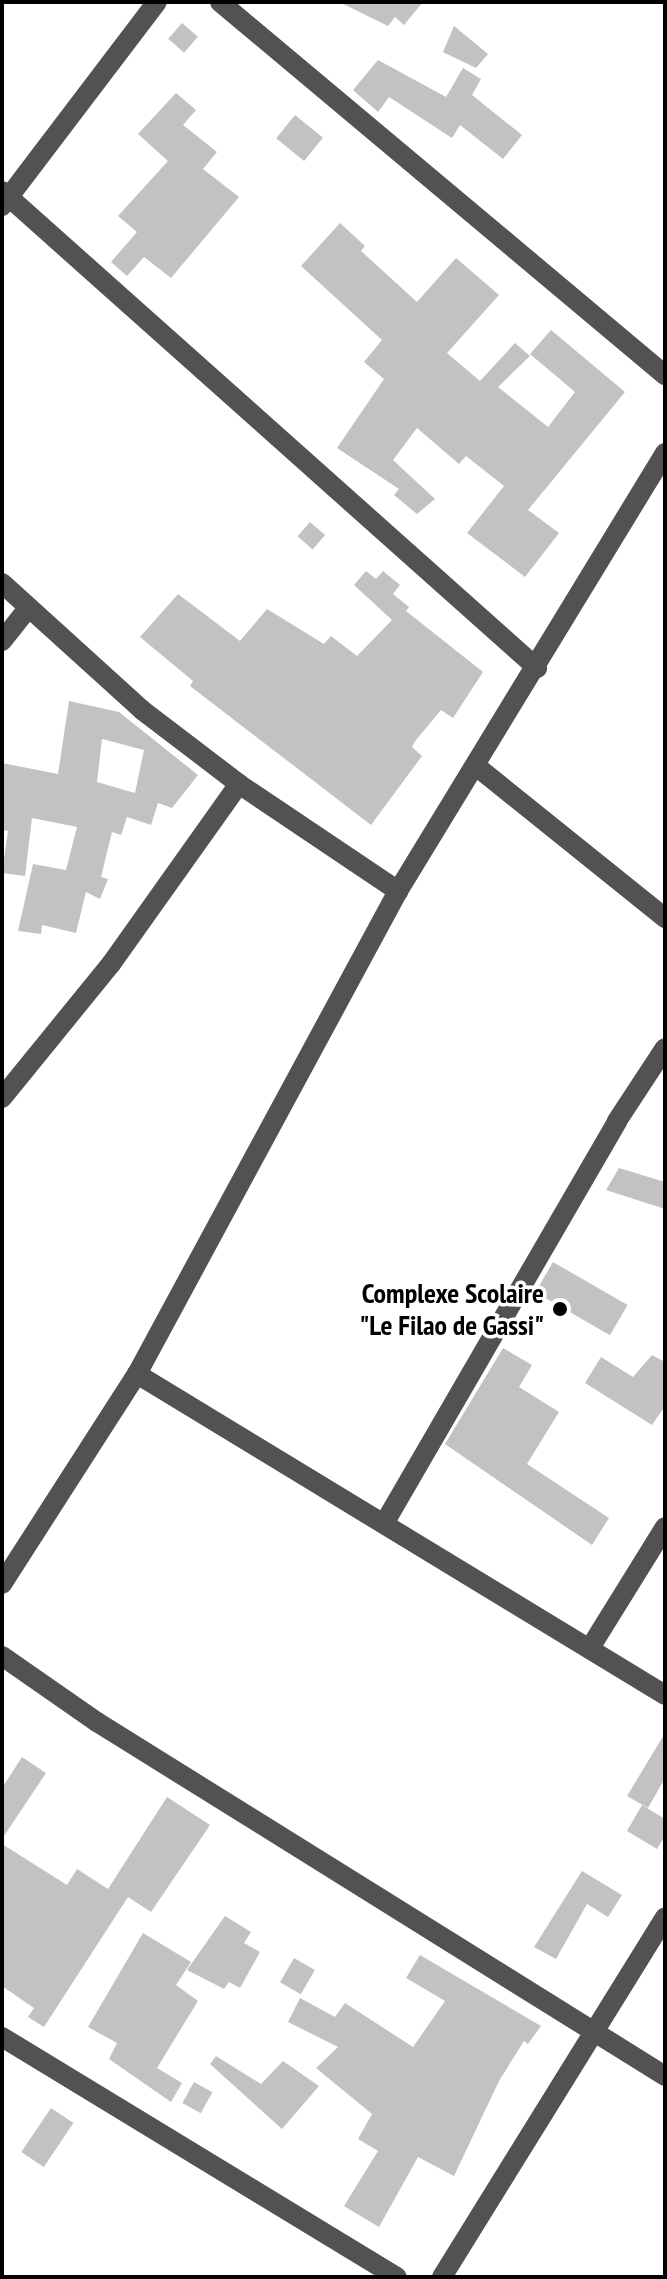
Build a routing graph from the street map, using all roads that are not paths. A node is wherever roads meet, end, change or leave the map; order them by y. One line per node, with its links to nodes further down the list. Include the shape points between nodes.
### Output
1 (157, 2): 3 (street)
2 (220, 2): 4 (street)
3 (5, 198): 9 (street)
4 (665, 375)
5 (665, 453): 9 (street)
6 (2, 583): 7 (street)
7 (29, 607): 8 (street); 11 (street, via 142,710)
8 (2, 641)
9 (537, 668): 10 (street)
10 (476, 766): 12 (street); 13 (street)
11 (239, 784): 12 (street); 15 (street, via 111,964)
12 (398, 891): 16 (street)
13 (665, 918)
14 (665, 1048): 17 (street, via 609,1134)
15 (2, 1098)
16 (137, 1374): 17 (street); 19 (street)
17 (385, 1522): 20 (street)
18 (665, 1527): 20 (street)
19 (2, 1584)
20 (590, 1648): 22 (street)
21 (2, 1656): 24 (street, via 97,1722)
22 (665, 1695)
23 (665, 1917): 24 (street)
24 (595, 2032): 26 (street); 28 (street)
25 (2, 2037): 27 (street)
26 (665, 2076)
27 (397, 2277)
28 (442, 2277)

